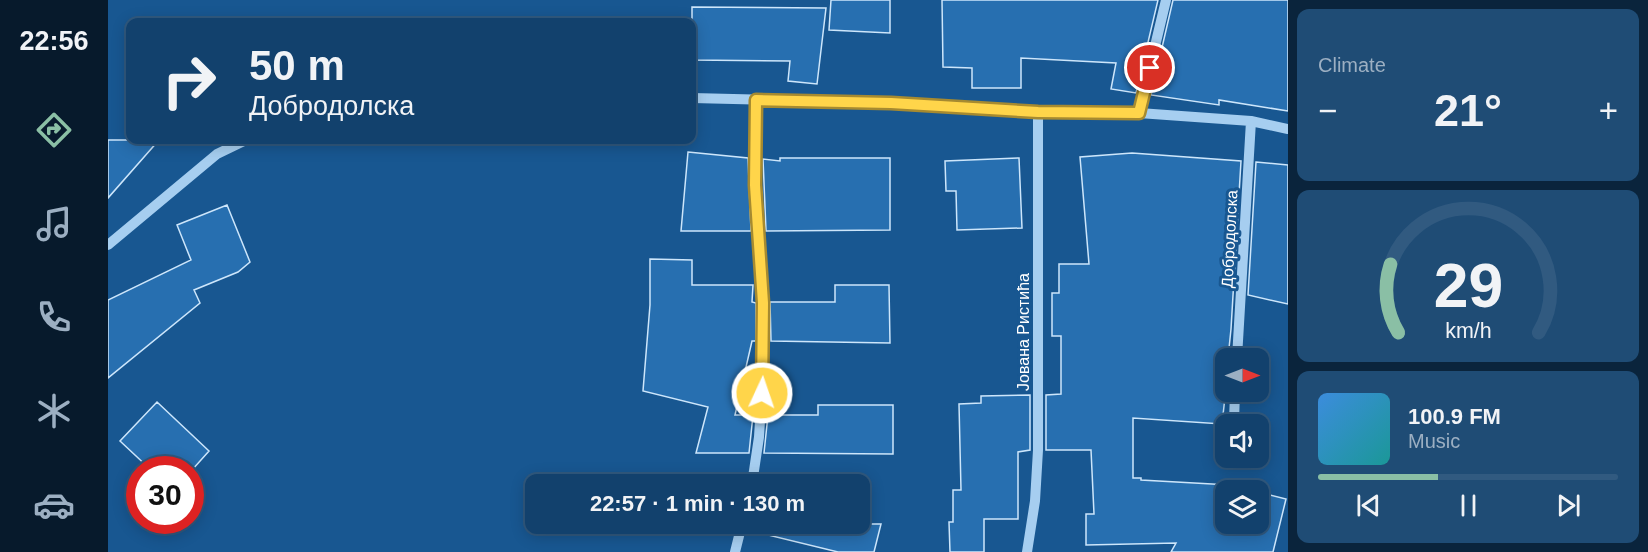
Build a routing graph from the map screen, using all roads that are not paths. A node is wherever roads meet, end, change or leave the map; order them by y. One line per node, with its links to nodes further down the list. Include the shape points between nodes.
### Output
1 (1166, 0): 5 (street)
2 (696, 98): 3 (street)
3 (756, 100): 4 (street); 11 (street, via 755,185 764,372)
4 (1038, 112): 5 (street); 14 (street, Јована Ристића, via 1038,450)
5 (1139, 113): 6 (street)
6 (1251, 121): 7 (street); 10 (street, Добродолска)
7 (1288, 129)
8 (238, 144): 9 (street, via 218,154)
9 (108, 244)
10 (1238, 348)
11 (753, 474)
12 (740, 534): 13 (street)
13 (735, 552)
14 (1027, 552)

